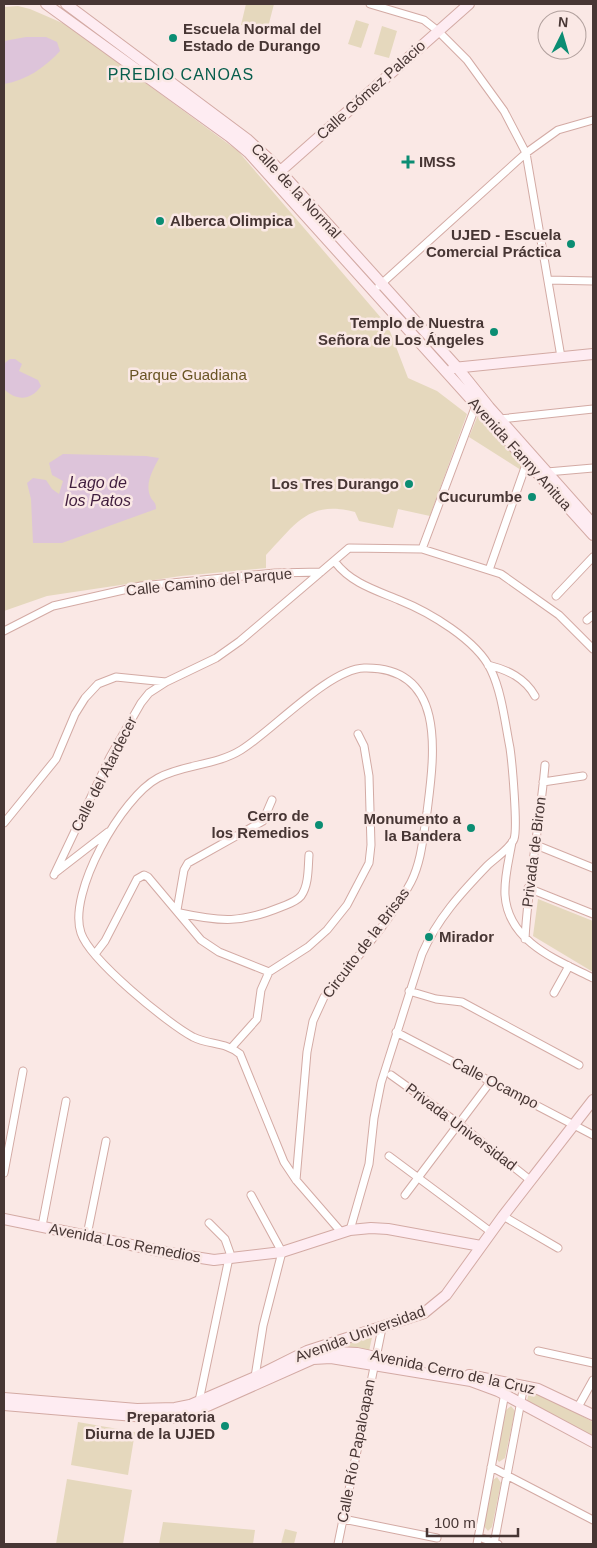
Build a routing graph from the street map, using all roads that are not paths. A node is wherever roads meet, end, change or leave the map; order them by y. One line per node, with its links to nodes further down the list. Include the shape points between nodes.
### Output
1 (46, 4): 8 (street, Calle de la Normal)
2 (66, 4): 8 (street, Calle de la Normal, via 247,139)
3 (370, 4): 5 (street, via 424,20)
4 (469, 4): 5 (street, Calle Gómez Palacio)
5 (438, 31): 7 (street, via 484,82); 8 (street, Calle Gómez Palacio)
6 (593, 120): 7 (street, via 558,130)
7 (526, 153): 9 (street); 11 (street)
8 (277, 174): 11 (street, Calle de la Normal)
9 (548, 280): 10 (street); 13 (street)
10 (593, 281)
11 (377, 288): 14 (street, Calle de la Normal); 15 (street, Calle de la Normal)
12 (593, 354): 13 (street)
13 (561, 357): 14 (street)
14 (456, 366): 15 (street); 17 (street, Avenida Fanny Anitua)
15 (447, 373): 16 (street, Avenida Fanny Anitua)
16 (476, 405): 17 (street); 20 (street, Avenida Fanny Anitua); 24 (street)
17 (489, 407): 19 (street, Avenida Fanny Anitua)
18 (593, 409): 19 (street)
19 (500, 419): 20 (street, Avenida Fanny Anitua)
20 (529, 457): 22 (street, Avenida Fanny Anitua); 23 (street, Avenida Fanny Anitua); 27 (street)
21 (593, 468): 22 (street)
22 (547, 472): 23 (street, Avenida Fanny Anitua)
23 (592, 530)
24 (422, 549): 26 (street, Calle del Atardecer, via 350,548); 27 (street)
25 (593, 558): 29 (street)
26 (335, 562): 28 (street, Calle del Atardecer); 32 (street, via 350,578 446,624)
27 (489, 570): 31 (street, via 511,580 541,601)
28 (321, 572): 30 (street, Calle Camino del Parque, via 275,573 140,586 53,606); 33 (street, Calle del Atardecer, via 240,641 216,658)
29 (556, 596)
30 (4, 631)
31 (593, 649)
32 (488, 665): 34 (street, via 516,676 530,686); 42 (street, via 496,686 512,760 515,830)
33 (166, 682): 40 (street, via 116,677 98,684 75,714 56,758); 41 (street, Calle del Atardecer, via 149,693 137,710 110,757 54,875)
34 (535, 696)
35 (358, 734): 52 (street, via 364,746 369,776 369,863 347,905 327,930 308,947)
36 (545, 765): 38 (street, Privada de Biron)
37 (583, 776): 38 (street)
38 (544, 782): 43 (street, Privada de Biron)
39 (272, 800): 47 (street, via 263,821 188,863 184,870)
40 (4, 823)
41 (108, 832): 50 (street, via 84,891 79,915 80,931); 71 (street, Circuito de la Brisas, via 136,796 152,782 240,750 337,678 362,668 373,669 403,677 420,692 434,740 418,864 391,913 324,997 315,1015 307,1052)
42 (512, 842): 49 (street, via 506,877 506,904 514,926); 54 (street, via 457,897 429,937)
43 (536, 845): 45 (street); 46 (street, Privada de Biron)
44 (309, 854): 47 (street, via 304,890 294,901 253,918 235,920)
45 (593, 868)
46 (528, 888): 48 (street); 49 (street, Privada de Biron)
47 (179, 912): 50 (street, via 148,877 140,876); 52 (street, via 193,932 210,947)
48 (593, 914)
49 (525, 939): 51 (street)
50 (95, 954): 57 (street, via 175,1025 197,1039)
51 (569, 966): 53 (street); 55 (street)
52 (269, 972): 57 (street, via 261,990 257,1019)
53 (593, 978)
54 (409, 991): 56 (street); 58 (street, via 462,1002)
55 (554, 992)
56 (396, 1032): 61 (street, Calle Ocampo); 79 (street, via 377,1098 364,1188)
57 (232, 1047): 71 (street, via 240,1054 281,1154)
58 (579, 1065)
59 (23, 1071): 69 (street)
60 (391, 1074): 64 (street, Privada Universidad)
61 (491, 1081): 64 (street); 65 (street, Calle Ocampo)
62 (593, 1100): 65 (street, Avenida Universidad)
63 (66, 1101): 78 (street)
64 (458, 1123): 70 (street); 72 (street, Privada Universidad)
65 (574, 1125): 66 (street, Calle Ocampo); 72 (street, Avenida Universidad)
66 (593, 1135)
67 (106, 1141): 81 (street)
68 (389, 1156): 70 (street)
69 (4, 1173)
70 (418, 1177): 74 (street); 80 (street)
71 (296, 1180): 79 (street)
72 (530, 1180): 75 (street, Avenida Universidad)
73 (251, 1195): 84 (street)
74 (405, 1195)
75 (502, 1216): 80 (street, Avenida Universidad); 83 (street)
76 (4, 1219): 78 (street, Avenida Los Remedios)
77 (209, 1223): 85 (street, via 225,1239)
78 (42, 1226): 81 (street, Avenida Los Remedios)
79 (346, 1232): 82 (street, Avenida Los Remedios, via 388,1229); 84 (street, Avenida Los Remedios)
80 (491, 1232): 82 (street, Avenida Universidad)
81 (87, 1235): 85 (street, Avenida Los Remedios, via 200,1258)
82 (481, 1246): 86 (street, Avenida Universidad, via 437,1304 424,1313)
83 (558, 1248)
84 (282, 1252): 85 (street, Avenida Los Remedios); 91 (street, via 263,1326)
85 (229, 1259): 97 (street)
86 (382, 1328): 88 (street, Avenida Universidad); 89 (street, Calle Río Papaloapan)
87 (538, 1351): 90 (street)
88 (310, 1355): 89 (street, Avenida Cerro de la Cruz, via 357,1353); 91 (street, Avenida Universidad); 99 (street, Avenida Universidad, via 194,1412 174,1418)
89 (374, 1360): 93 (street, Avenida Cerro de la Cruz); 95 (street, Avenida Cerro de la Cruz, via 471,1381); 105 (street, Calle Río Papaloapan)
90 (593, 1363)
91 (255, 1377): 97 (street, Avenida Universidad)
92 (593, 1380): 100 (street)
93 (507, 1382): 94 (street, Avenida Cerro de la Cruz); 95 (street)
94 (524, 1385): 98 (street); 100 (street, Avenida Cerro de la Cruz)
95 (506, 1396): 98 (street, Avenida Cerro de la Cruz); 103 (street)
96 (4, 1398): 97 (street, Avenida Universidad, via 138,1409 175,1408)
97 (199, 1401)
98 (520, 1403): 102 (street, Avenida Cerro de la Cruz); 104 (street)
99 (4, 1405)
100 (578, 1407): 101 (street, Avenida Cerro de la Cruz)
101 (593, 1415)
102 (593, 1442)
103 (491, 1467): 104 (street); 108 (street)
104 (507, 1473): 106 (street); 110 (street)
105 (343, 1519): 107 (street); 109 (street, Calle Río Papaloapan)
106 (593, 1520)
107 (436, 1538)
108 (478, 1540): 110 (street)
109 (338, 1544)
110 (495, 1544)

